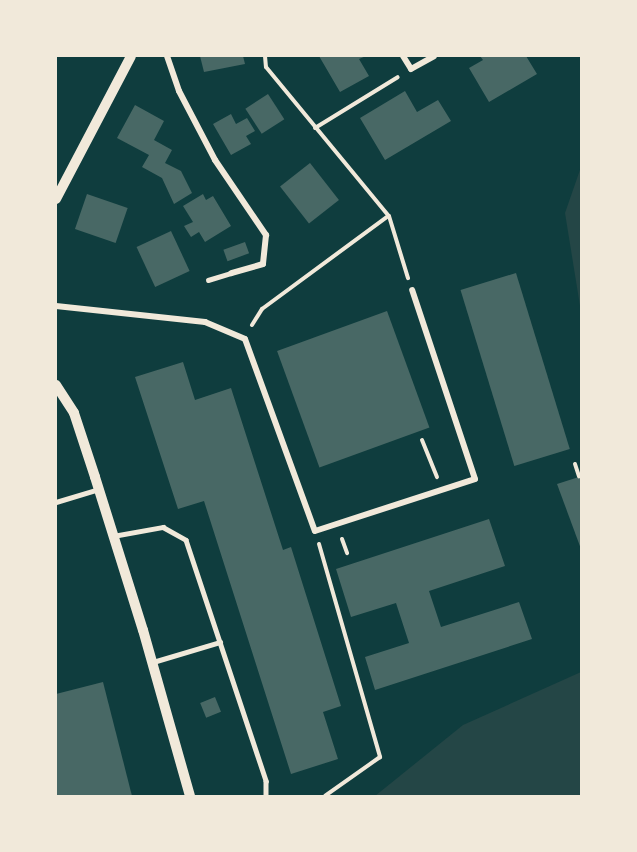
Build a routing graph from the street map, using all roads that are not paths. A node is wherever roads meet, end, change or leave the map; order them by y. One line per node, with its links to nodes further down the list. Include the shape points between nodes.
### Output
1 (130, 56): 5 (street)
2 (167, 56): 6 (street, via 179,91 215,160 266,235 263,264)
3 (403, 56): 4 (street, via 411,69)
4 (434, 56)
5 (56, 199)
6 (231, 273): 7 (lane)
7 (208, 280)
8 (412, 290): 9 (street, via 475,479 315,531 244,339 204,322)
9 (56, 306)
10 (56, 385): 11 (street, via 74,414)
11 (99, 489): 12 (lane); 13 (street)
12 (56, 502)
13 (113, 536): 14 (lane, via 164,527 186,540); 15 (street)
14 (220, 642): 15 (lane); 17 (lane, via 266,781)
15 (152, 662): 16 (street)
16 (190, 796)
17 (266, 796)

